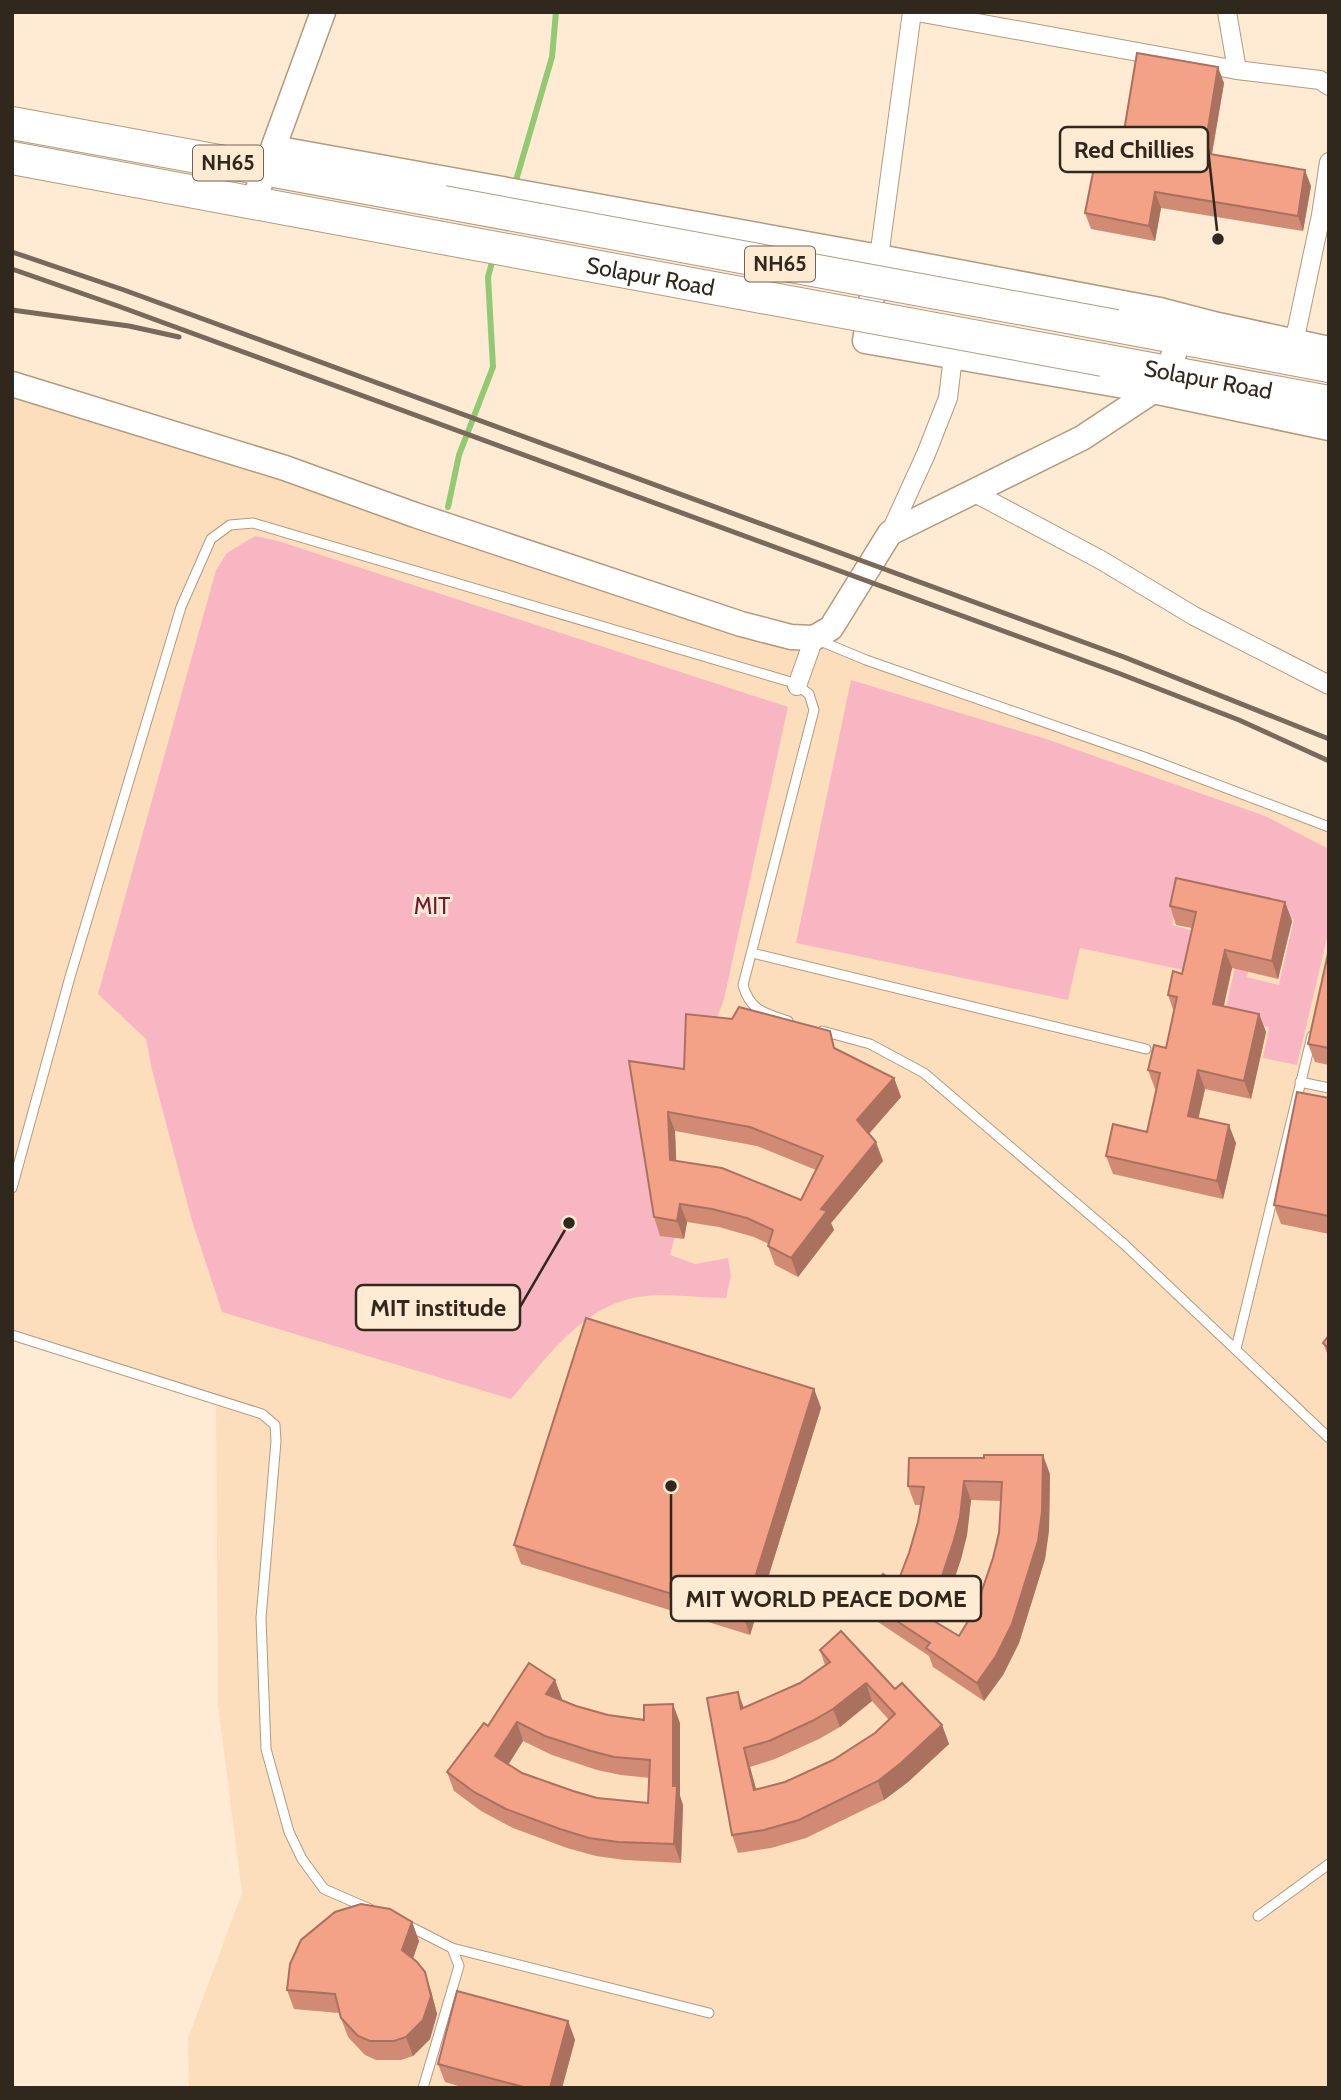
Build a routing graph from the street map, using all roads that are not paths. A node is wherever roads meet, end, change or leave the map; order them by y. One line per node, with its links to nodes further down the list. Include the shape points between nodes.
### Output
1 (323, 12): 8 (street)
2 (915, 12): 4 (street); 11 (street)
3 (1227, 12): 4 (street)
4 (1237, 70): 5 (street)
5 (1326, 78)
6 (12, 123): 8 (highway, Solapur Road / NH65)
7 (12, 158): 10 (highway, Solapur Road / NH65)
8 (270, 159): 10 (street); 11 (street, via 472,184); 12 (highway, Solapur Road / NH65, bridge, via 443,202 1116,326)
9 (1329, 162): 14 (street)
10 (254, 203): 17 (highway, Solapur Road / NH65, bridge, via 1103,360)
11 (879, 257): 12 (street, via 1160,310); 15 (street, via 865,341)
12 (1187, 329): 14 (highway, Solapur Road / NH65); 17 (street)
13 (1329, 349): 14 (street)
14 (1292, 350): 16 (highway, Solapur Road / NH65)
15 (953, 357): 17 (street); 22 (street, via 948,398)
16 (1329, 366)
17 (1160, 382): 19 (highway, Solapur Road / NH65); 20 (street); 21 (street, via 1082,438)
18 (12, 384): 23 (street, via 285,468 741,624)
19 (1329, 402)
20 (1329, 428)
21 (971, 491): 22 (street); 24 (street, via 1194,616)
22 (890, 533): 23 (street, via 831,628)
23 (814, 638): 25 (street); 26 (lane)
24 (1329, 685)
25 (797, 686): 27 (lane, via 809,694 814,710); 34 (lane, via 253,523 230,525 211,539 181,607)
26 (1329, 827)
27 (752, 953): 28 (lane, via 743,985 747,998 760,1011); 31 (lane)
28 (801, 1025)
29 (813, 1028): 36 (lane, via 870,1044 924,1073 1124,1244)
30 (1313, 1030): 32 (lane)
31 (1146, 1049)
32 (1300, 1082): 33 (lane); 36 (lane)
33 (1329, 1088)
34 (12, 1188)
35 (12, 1335): 39 (lane, via 261,1414 275,1425 261,1618 266,1749 289,1832 302,1859 324,1889)
36 (1236, 1349): 37 (lane)
37 (1329, 1438)
38 (1329, 1864): 40 (lane)
39 (385, 1915)
40 (1258, 1916)
41 (397, 1921): 42 (lane)
42 (452, 1948): 43 (lane); 44 (lane, via 459,1966)
43 (709, 2013)
44 (423, 2088)

